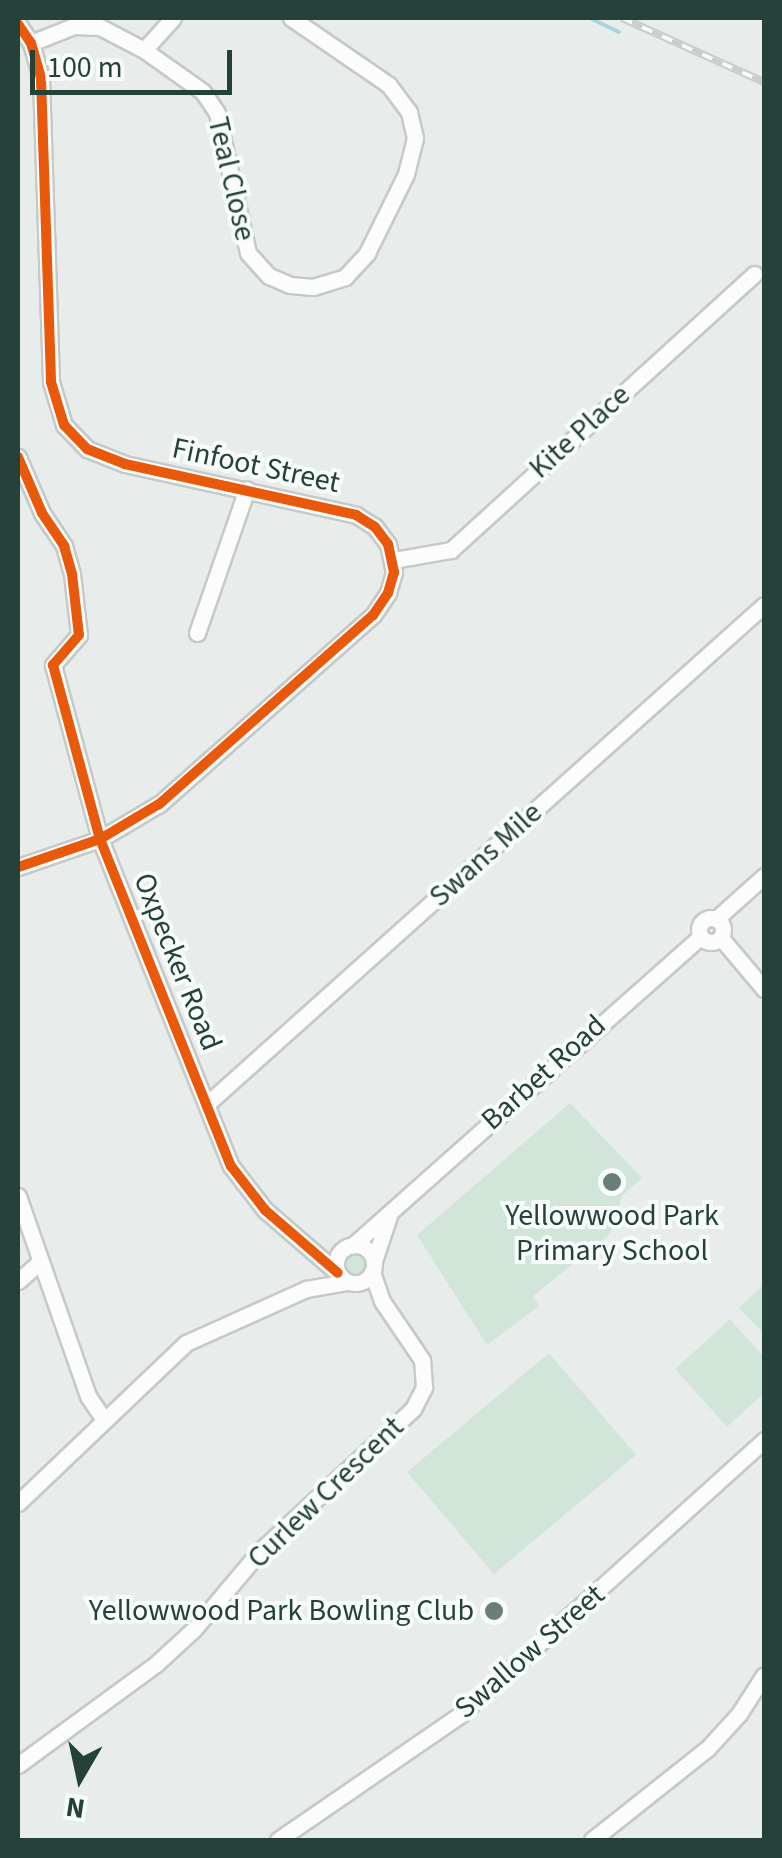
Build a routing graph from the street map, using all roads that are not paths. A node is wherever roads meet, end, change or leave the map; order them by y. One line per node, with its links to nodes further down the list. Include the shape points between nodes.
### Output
1 (173, 18): 5 (street)
2 (292, 18): 5 (street, Teal Close, via 389,85 414,130 406,174 367,253 345,277 326,285 290,285 252,262 215,106)
3 (18, 24): 4 (street, Finfoot Street)
4 (31, 43): 5 (street, Teal Close, via 87,25 111,30); 8 (street, Finfoot Street, via 41,80 51,382 58,412 75,439 104,458)
5 (144, 50)
6 (754, 274): 9 (street, Kite Place, via 451,550)
7 (18, 458): 12 (street, Oxpecker Road, via 72,574 80,635 52,665)
8 (247, 488): 9 (street, Finfoot Street, via 366,519); 11 (street)
9 (393, 560): 12 (street, via 392,583 373,615 159,804)
10 (764, 606): 19 (street, Swans Mile)
11 (196, 633)
12 (100, 839): 13 (street); 19 (street, Oxpecker Road)
13 (18, 867)
14 (764, 876): 15 (street)
15 (716, 919): 16 (street, via 701,923); 17 (street)
16 (700, 937): 17 (street, via 709,943); 21 (street, Barbet Road)
17 (721, 938): 18 (street)
18 (764, 989)
19 (208, 1104): 23 (street, Oxpecker Road, via 243,1186)
20 (18, 1196): 24 (street)
21 (391, 1212): 22 (street, Barbet Road); 25 (street, Barbet Road)
22 (352, 1246): 25 (street, via 368,1250); 26 (street, Barbet Road)
23 (308, 1248): 26 (street, Curlew Crescent)
24 (39, 1263): 27 (street); 29 (street)
25 (373, 1267): 26 (street, via 364,1281); 28 (street, Curlew Crescent)
26 (340, 1270): 28 (street, Curlew Crescent); 29 (street, via 186,1343)
27 (18, 1281)
28 (382, 1301): 33 (street, Curlew Crescent, via 422,1360 421,1398 260,1551 194,1629)
29 (102, 1418): 31 (street)
30 (764, 1440): 34 (street, Swallow Street, via 461,1714)
31 (18, 1503)
32 (764, 1675): 35 (street, via 707,1749)
33 (18, 1764)
34 (278, 1840)
35 (592, 1840)

